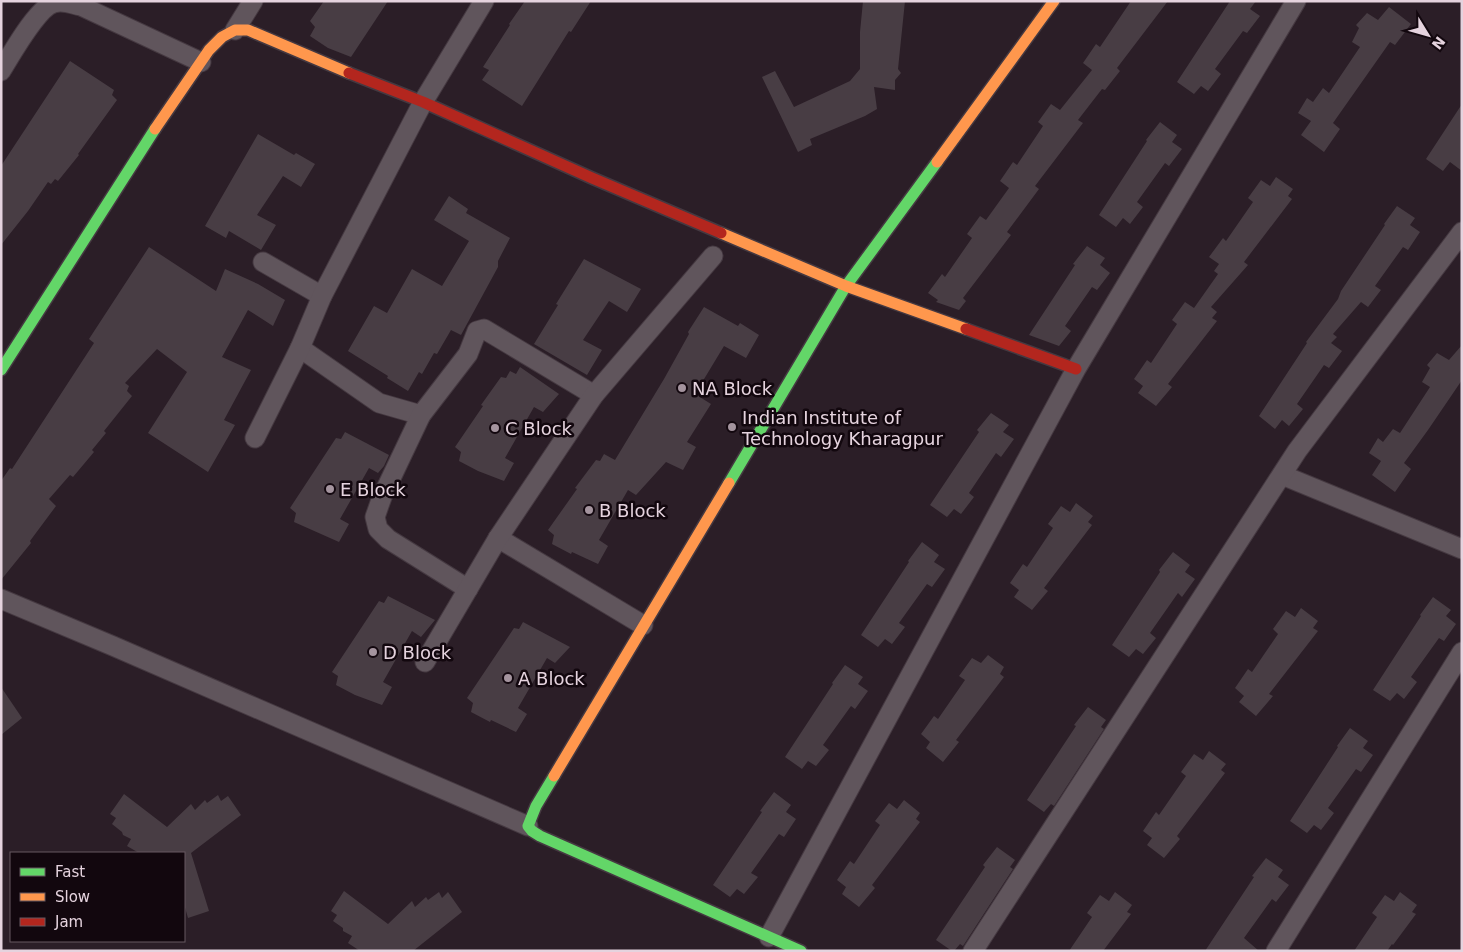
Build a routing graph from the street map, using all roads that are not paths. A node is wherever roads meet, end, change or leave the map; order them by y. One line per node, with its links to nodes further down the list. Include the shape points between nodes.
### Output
1 (253, 1): 6 (street)
2 (484, 1): 9 (street)
3 (1054, 1): 13 (street)
4 (1296, 1): 16 (street)
5 (50, 2): 7 (street, via 80,6); 8 (street, via 38,14)
6 (235, 30): 7 (street, via 222,37); 9 (street, via 248,30)
7 (201, 62): 17 (street)
8 (1, 71)
9 (423, 102): 13 (street); 14 (street)
10 (1462, 232): 21 (street)
11 (713, 256): 18 (street)
12 (263, 262): 14 (street)
13 (846, 286): 16 (street); 26 (street)
14 (322, 296): 15 (street)
15 (300, 348): 19 (street, via 379,403); 20 (street)
16 (1076, 369): 30 (street)
17 (1, 370)
18 (594, 395): 19 (street, via 484,329 477,332 468,354); 22 (street)
19 (421, 415): 24 (street, via 382,497 375,516 378,529 388,539)
20 (256, 438)
21 (1282, 475): 23 (street); 32 (street)
22 (498, 538): 24 (street); 26 (street)
23 (1462, 549)
24 (468, 589): 28 (street)
25 (1, 600): 29 (street)
26 (643, 625): 29 (street, via 536,806)
27 (1462, 652): 33 (street)
28 (425, 662)
29 (528, 826): 30 (street, via 540,836)
30 (769, 937): 31 (street)
31 (801, 951)
32 (973, 951)
33 (1276, 951)

